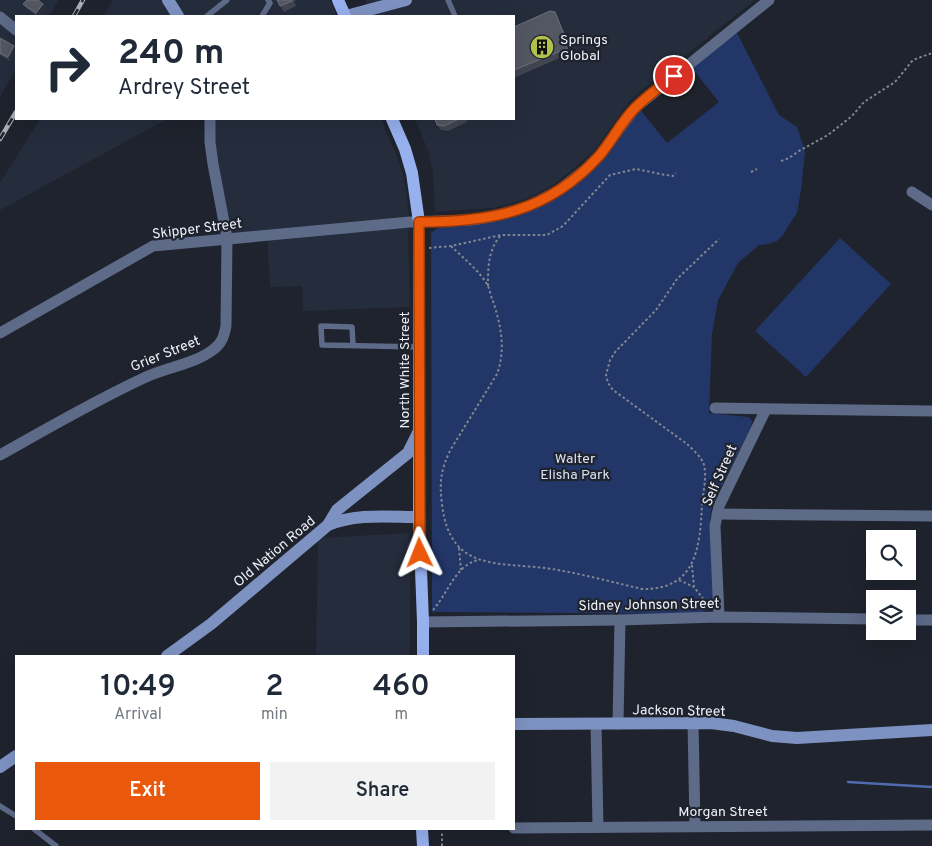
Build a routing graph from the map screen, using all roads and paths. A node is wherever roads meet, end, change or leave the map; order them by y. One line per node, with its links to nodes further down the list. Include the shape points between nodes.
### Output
1 (168, 0): 8 (street)
2 (227, 0): 9 (lane)
3 (268, 0): 10 (lane, via 270,4)
4 (338, 0): 11 (main road)
5 (406, 0): 12 (street)
6 (448, 0): 13 (lane)
7 (769, 0): 25 (street, Skipper Street, via 642,102 599,156 559,190 528,207 491,218)
8 (177, 15)
9 (208, 15)
10 (263, 15)
11 (345, 15)
12 (349, 15)
13 (455, 15)
14 (0, 17): 15 (street)
15 (15, 29)
16 (932, 53): 19 (path, via 913,60 894,82 864,102 828,135)
17 (210, 120): 27 (street, Grier Street, via 212,157)
18 (392, 120): 25 (main road, North White Street, via 412,173)
19 (781, 161)
20 (757, 169): 21 (path)
21 (750, 172)
22 (676, 173): 26 (path, via 672,176 636,169 610,175 556,232 547,235)
23 (912, 192): 24 (street)
24 (932, 205)
25 (419, 222): 27 (street, Skipper Street); 34 (main road, North White Street)
26 (501, 235): 29 (path); 31 (path, via 492,246)
27 (227, 238): 32 (street, Skipper Street, via 154,246); 39 (street, Grier Street, via 226,326 223,340 215,348 98,400)
28 (719, 239): 46 (path, via 677,279 656,310 616,351 606,375 613,390 687,444 702,461 701,530)
29 (451, 246): 30 (path); 31 (path)
30 (429, 248)
31 (488, 286): 44 (path, via 499,319 501,362 487,392 444,461 440,475 446,527)
32 (0, 333)
33 (353, 345): 33 (lane, via 322,345 321,326 352,327); 34 (lane)
34 (420, 347): 38 (main road, North White Street)
35 (715, 408): 36 (street)
36 (766, 409): 37 (street); 40 (street, Self Street)
37 (932, 411)
38 (419, 431): 42 (main road, North White Street); 43 (street, via 408,453 337,510)
39 (0, 455)
40 (716, 514): 41 (street); 51 (street, Self Street)
41 (932, 516)
42 (419, 517): 43 (street, Old Nation Road, via 354,517); 50 (main road, North White Street)
43 (328, 525): 56 (street, Old Nation Road, via 211,624)
44 (459, 548): 45 (path); 47 (path)
45 (479, 560): 47 (path, via 472,561); 48 (path, via 564,571 642,589 656,589)
46 (692, 565): 48 (path); 49 (path)
47 (461, 570): 50 (path)
48 (679, 580): 49 (path)
49 (694, 588): 51 (path)
50 (427, 617): 53 (street, Sidney Johnson Street); 57 (main road, North White Street)
51 (719, 617): 52 (street, Sidney Johnson Street); 53 (street, Sidney Johnson Street)
52 (866, 619)
53 (620, 620): 61 (street)
54 (916, 620): 55 (street)
55 (932, 620)
56 (168, 655)
57 (423, 655)
58 (693, 722): 61 (street, Jackson Street); 62 (street, Jackson Street, via 797,738); 68 (street)
59 (515, 724): 60 (street, Jackson Street)
60 (596, 724): 61 (street, Jackson Street); 69 (street)
61 (618, 724)
62 (932, 730)
63 (15, 757): 64 (street)
64 (0, 766)
65 (0, 806): 66 (lane)
66 (15, 815)
67 (932, 825): 68 (street, Morgan Street)
68 (695, 826): 69 (street, Morgan Street)
69 (598, 827): 70 (street, Morgan Street)
70 (515, 828)
71 (35, 830): 74 (lane)
72 (424, 830): 75 (main road)
73 (442, 833): 76 (path)
74 (56, 846)
75 (422, 846)
76 (442, 846)

